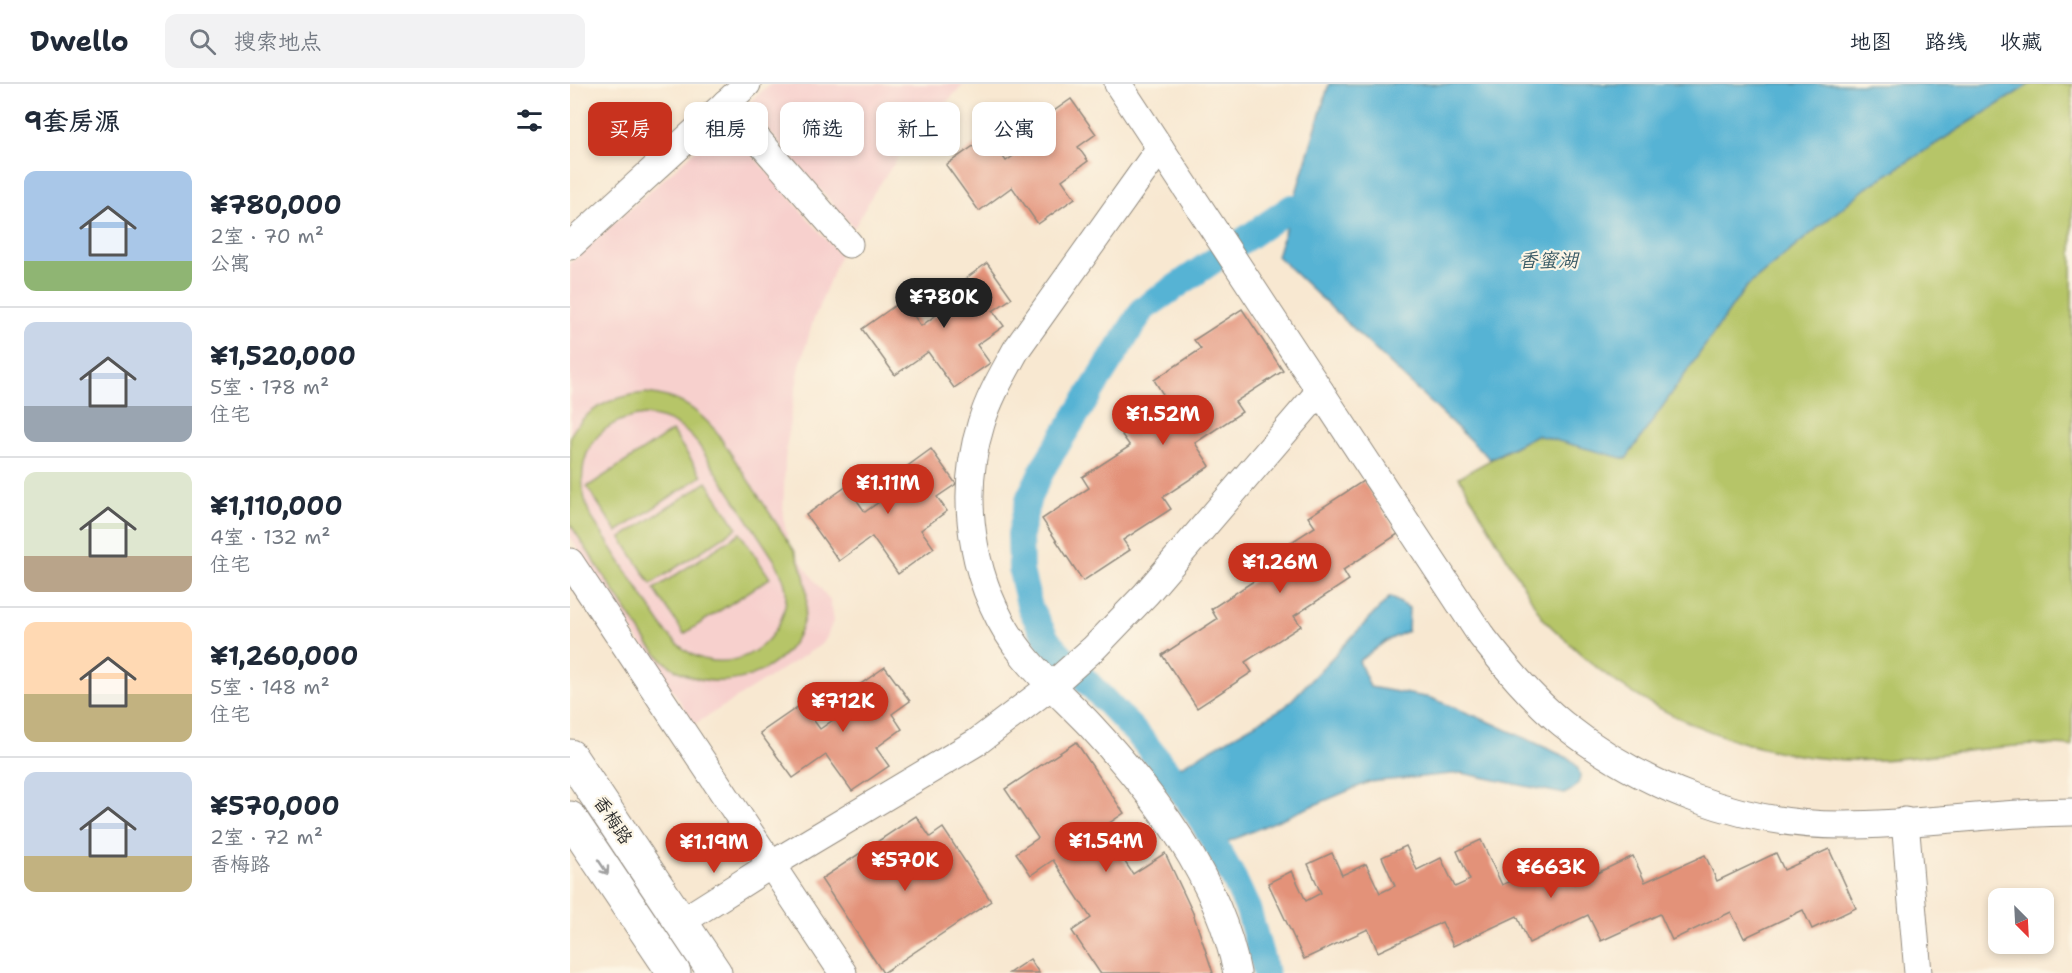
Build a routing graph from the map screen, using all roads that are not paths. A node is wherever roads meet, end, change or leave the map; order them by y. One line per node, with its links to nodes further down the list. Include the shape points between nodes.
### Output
1 (747, 84): 3 (street)
2 (1118, 84): 5 (street)
3 (727, 102)
4 (684, 142): 8 (street)
5 (1160, 148): 9 (street); 11 (street, via 1016,350 981,423 972,464 974,545 984,585 1023,656)
6 (768, 151): 7 (street)
7 (849, 244)
8 (570, 246)
9 (1320, 391): 11 (street, via 1146,594); 15 (street, via 1480,634 1518,681 1562,723 1611,759 1665,787 1723,808 1783,821 1844,825)
10 (570, 562): 16 (street)
11 (1051, 686): 16 (street, via 977,742); 21 (street, via 1118,756 1167,820 1222,919)
12 (570, 756): 17 (main road, 香梅路)
13 (2072, 812): 15 (street)
14 (570, 818): 18 (main road, 香梅路, one-way to 18)
15 (1905, 821): 22 (street)
16 (771, 865): 17 (street); 20 (street)
17 (681, 922): 19 (main road, 香梅路)
18 (674, 973)
19 (715, 973)
20 (843, 973)
21 (1237, 973)
22 (1918, 973)

